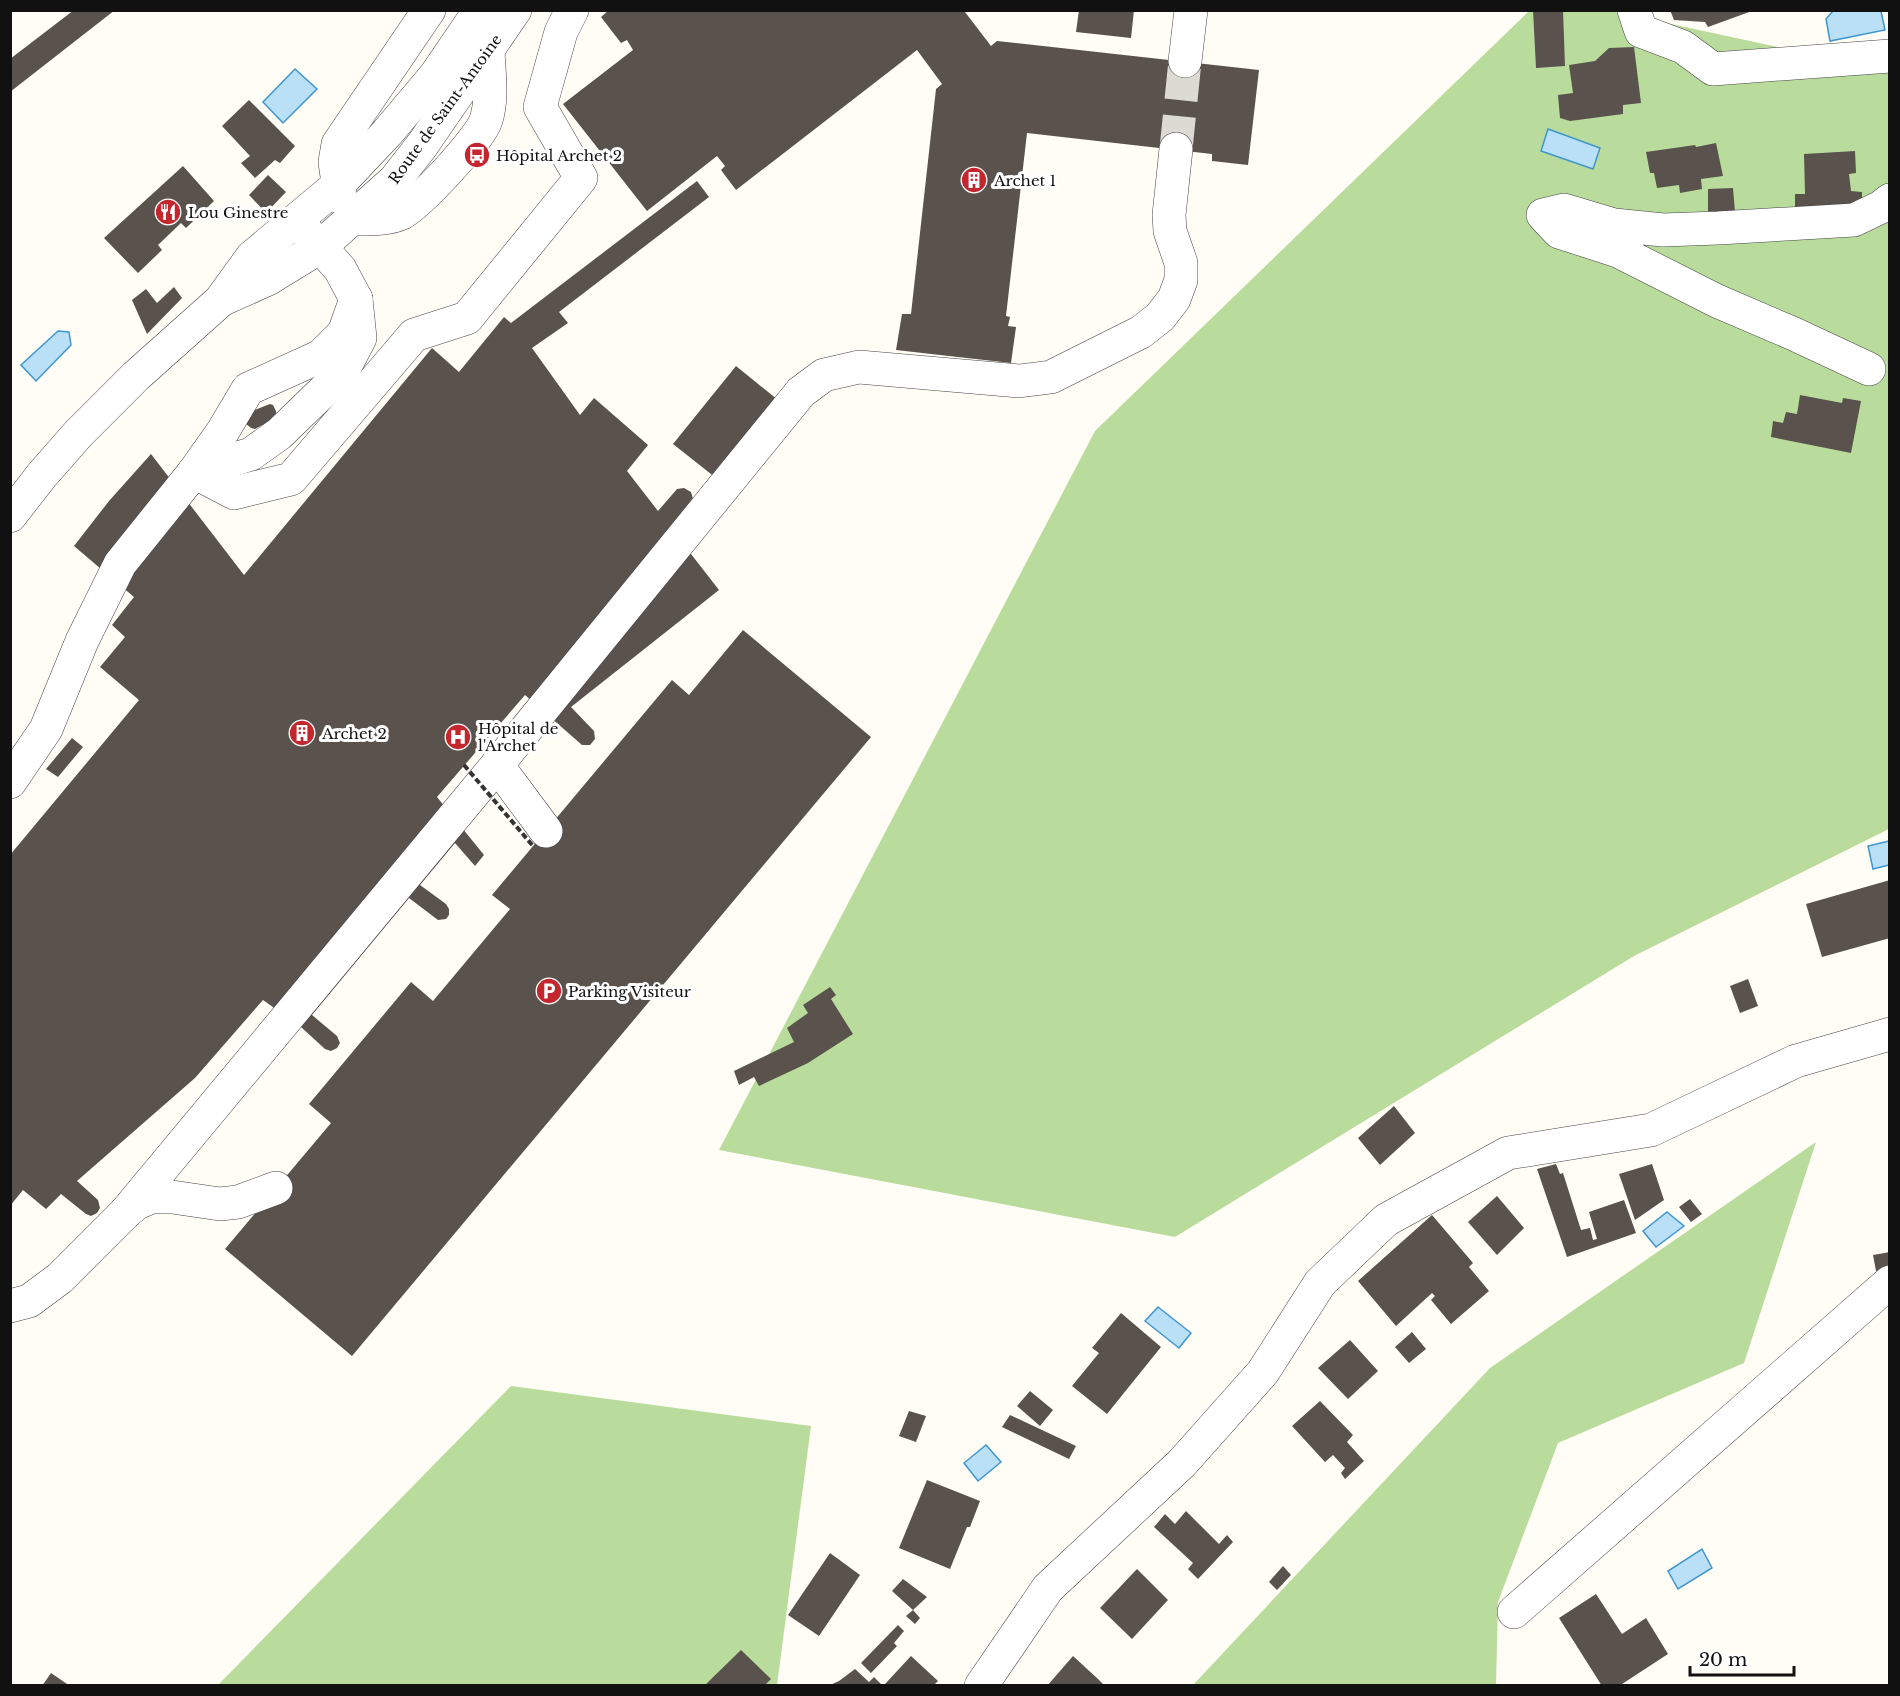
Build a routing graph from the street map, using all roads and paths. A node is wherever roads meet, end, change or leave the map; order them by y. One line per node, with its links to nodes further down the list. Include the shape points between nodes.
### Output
1 (429, 10): 10 (street, via 338,144)
2 (480, 10): 10 (street, Route de Saint-Antoine, via 410,107)
3 (515, 10): 12 (street, Route de Saint-Antoine, via 395,180)
4 (572, 10): 18 (street, via 561,32 540,107 581,178 467,318 414,335 291,479 234,494)
5 (1191, 10): 8 (street)
6 (1634, 10): 7 (street, via 1641,31 1683,48 1713,69)
7 (1890, 56)
8 (1185, 61)
9 (1176, 149): 21 (street, via 1169,215 1181,263 1181,280 1174,299 1160,317 1141,332 1051,377 1019,381 859,367 824,375 801,392)
10 (337, 186): 12 (street, via 343,207); 13 (street, Route de Saint-Antoine)
11 (1890, 200): 17 (street, via 1854,220 1718,228 1663,230 1624,226 1564,210 1543,215 1559,232 1618,251 1717,301)
12 (352, 219): 14 (street, Route de Saint-Antoine)
13 (296, 220): 14 (street); 16 (street, Route de Saint-Antoine, via 252,257)
14 (320, 247): 15 (street, via 340,269); 16 (street, Route de Saint-Antoine, via 268,279)
15 (356, 299): 18 (street, via 344,333 321,356 248,389); 18 (street, via 360,338 341,374 279,434 251,454)
16 (220, 301): 19 (street, Route de Saint-Antoine, via 78,434)
17 (1869, 369)
18 (194, 472): 22 (street, via 120,564 82,641 46,729)
19 (10, 516)
20 (465, 765): 23 (path, bridge)
21 (497, 765): 23 (street); 26 (street)
22 (10, 782)
23 (539, 839)
24 (1890, 1034): 30 (street, via 1796,1061 1651,1130 1508,1153 1386,1220 1320,1284 1263,1372 1182,1463 1048,1588)
25 (276, 1188): 26 (street, via 238,1202 220,1204 151,1197)
26 (125, 1213): 28 (street, via 60,1278 29,1301)
27 (1890, 1282): 29 (street)
28 (10, 1306)
29 (1514, 1612)
30 (981, 1686)

